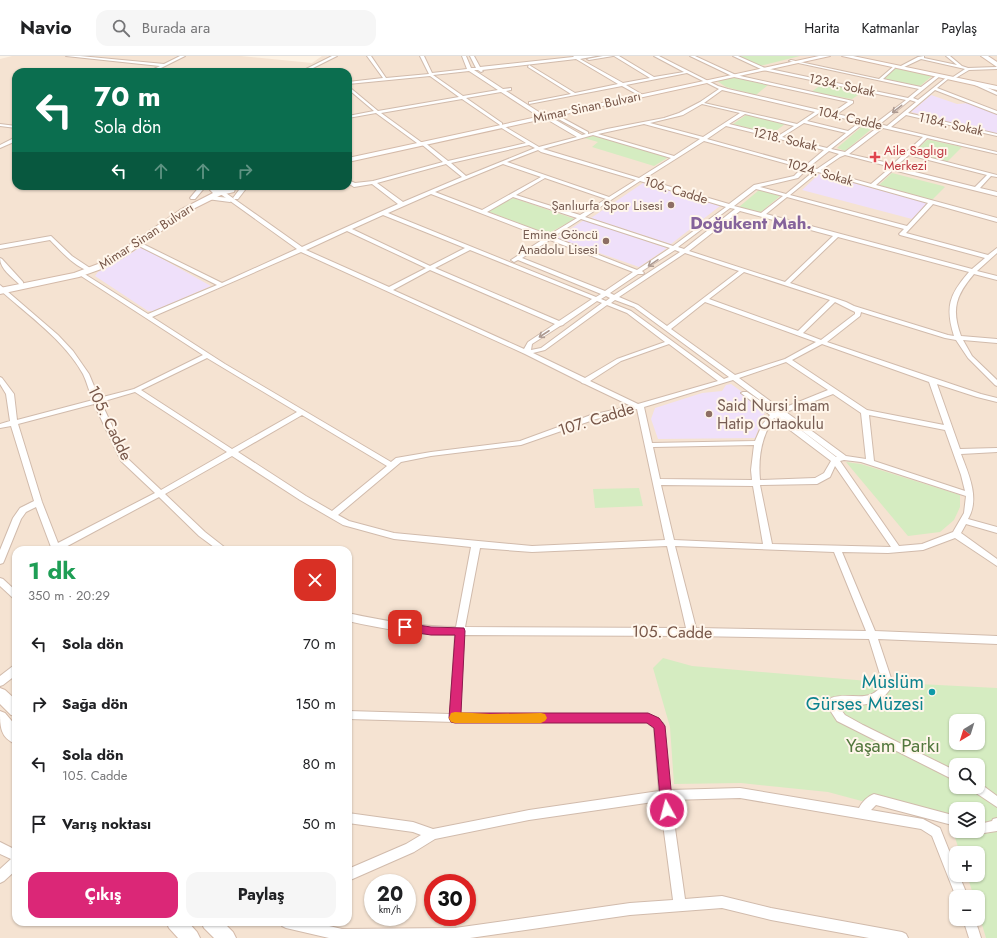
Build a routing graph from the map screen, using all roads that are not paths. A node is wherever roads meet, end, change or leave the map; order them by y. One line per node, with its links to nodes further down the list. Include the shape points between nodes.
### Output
1 (68, 56): 26 (street)
2 (183, 56): 26 (street)
3 (335, 56): 35 (street)
4 (369, 56): 54 (street)
5 (422, 56): 43 (street)
6 (464, 56): 41 (street)
7 (472, 56): 39 (street)
8 (594, 56): 22 (street)
9 (611, 56): 22 (street)
10 (616, 56): 50 (street)
11 (656, 56): 42 (street, 104. Cadde)
12 (692, 56): 46 (street)
13 (735, 56): 37 (street, 1234. Sokak)
14 (813, 56): 25 (main road, Mimar Sinan Bulvarı)
15 (827, 56): 25 (main road, Mimar Sinan Bulvarı)
16 (845, 56): 31 (main road)
17 (856, 56): 32 (main road)
18 (930, 56): 23 (street)
19 (948, 56): 33 (street)
20 (984, 56): 28 (main road)
21 (991, 56): 24 (main road)
22 (576, 58): 29 (street); 39 (street); 61 (street)
23 (919, 58): 32 (street); 33 (street)
24 (997, 60)
25 (793, 61): 27 (main road, Mimar Sinan Bulvarı); 30 (street); 37 (main road, Mimar Sinan Bulvarı)
26 (164, 65): 34 (street)
27 (783, 65): 37 (main road, Mimar Sinan Bulvarı); 47 (street)
28 (997, 65)
29 (529, 66): 39 (street); 73 (street)
30 (818, 67): 40 (street); 45 (street)
31 (894, 67): 48 (main road); 55 (street)
32 (901, 67): 53 (main road)
33 (960, 67): 38 (street)
34 (158, 68)
35 (310, 68)
36 (997, 68): 38 (street)
37 (762, 69): 46 (main road, Mimar Sinan Bulvarı); 47 (street, 1234. Sokak)
38 (968, 69): 53 (street)
39 (479, 70): 41 (street); 69 (street)
40 (814, 70)
41 (472, 71): 43 (street); 71 (street)
42 (687, 72): 50 (street); 56 (street, 104. Cadde)
43 (431, 74): 54 (street); 76 (street, 106. Cadde)
44 (810, 74): 49 (street)
45 (858, 74): 51 (street); 55 (street)
46 (733, 75): 56 (main road, Mimar Sinan Bulvarı); 72 (street)
47 (795, 75): 49 (street, 1234. Sokak)
48 (938, 76): 52 (main road); 67 (street)
49 (805, 77): 57 (street, 1234. Sokak)
50 (652, 78): 61 (street)
51 (854, 78)
52 (947, 78): 60 (main road); 68 (street)
53 (954, 78): 64 (main road)
54 (385, 79): 59 (street)
55 (881, 79): 67 (street)
56 (706, 81): 65 (street, 104. Cadde); 75 (main road, Mimar Sinan Bulvarı)
57 (824, 81): 62 (street); 63 (street, 1234. Sokak)
58 (849, 81): 63 (street)
59 (352, 83)
60 (976, 84): 64 (main road); 74 (street)
61 (622, 85): 73 (street); 75 (street)
62 (819, 85)
63 (844, 85): 77 (street, 1234. Sokak)
64 (997, 87)
65 (719, 88): 80 (street); 81 (street, 104. Cadde)
66 (814, 88): 72 (street)
67 (923, 88): 77 (street)
68 (934, 88): 78 (street); 85 (street)
69 (510, 89): 71 (street); 79 (street)
70 (352, 90): 82 (street)
71 (502, 90): 76 (street); 87 (street)
72 (808, 92): 86 (street, via 852,102)
73 (574, 94): 79 (street)
74 (997, 94)
75 (640, 95): 87 (main road, Mimar Sinan Bulvarı)
76 (462, 97): 82 (street); 93 (street, 106. Cadde)
77 (911, 99): 78 (street, 1234. Sokak); 96 (street, one-way to 96)
78 (919, 101): 84 (street)
79 (530, 103): 87 (street)
80 (702, 103): 83 (street); 91 (street, via 681,114)
81 (819, 111): 86 (street, 104. Cadde); 89 (street)
82 (377, 112): 88 (street); 107 (street)
83 (744, 113): 94 (street); 95 (street)
84 (904, 113): 98 (street); 101 (street, 1184. Sokak)
85 (997, 113)
86 (834, 114): 90 (street, 104. Cadde)
87 (547, 115): 93 (main road, Mimar Sinan Bulvarı); 100 (street); 102 (street)
88 (352, 116)
89 (803, 121): 95 (street); 99 (street)
90 (864, 121): 96 (street, 104. Cadde); 99 (street)
91 (644, 123): 100 (street); 105 (street, 1024. Sokak)
92 (0, 125): 97 (street)
93 (501, 125): 107 (main road, Mimar Sinan Bulvarı); 108 (street, 106. Cadde)
94 (726, 125): 104 (street, 1218. Sokak); 105 (street)
95 (797, 125): 104 (street)
96 (880, 125): 98 (street, 104. Cadde); 114 (street)
97 (12, 126)
98 (888, 127): 103 (street, 104. Cadde)
99 (850, 132): 111 (street)
100 (591, 134): 102 (street); 115 (street)
101 (997, 135)
102 (581, 137): 110 (street)
103 (926, 137): 112 (street); 113 (street, 104. Cadde)
104 (780, 138): 111 (street, 1218. Sokak)
105 (701, 140): 115 (street); 120 (street, 1024. Sokak)
106 (12, 141): 109 (street)
107 (421, 142): 116 (main road, Mimar Sinan Bulvarı); 117 (street)
108 (531, 143): 110 (street, 106. Cadde); 117 (street)
109 (0, 147)
110 (541, 149): 118 (street); 126 (street, 106. Cadde)
111 (828, 149): 114 (street, 1218. Sokak); 120 (street)
112 (908, 153): 119 (street); 122 (street)
113 (997, 153)
114 (843, 154): 119 (street, 1218. Sokak); 121 (street)
115 (674, 157): 126 (street)
116 (352, 158)
117 (446, 163): 125 (street); 127 (street)
118 (504, 163): 124 (street); 125 (street)
119 (893, 167): 129 (street); 131 (street, 1218. Sokak)
120 (805, 168): 121 (street, 1024. Sokak); 130 (street, via 796,177)
121 (817, 171): 129 (street, 1024. Sokak); 141 (street)
122 (990, 174): 123 (street); 131 (street)
123 (997, 176)
124 (544, 177): 140 (street); 145 (street)
125 (466, 178): 138 (street)
126 (641, 180): 145 (street); 148 (street, 106. Cadde)
127 (373, 182): 128 (street); 147 (street)
128 (352, 184)
129 (872, 186): 146 (street, 1024. Sokak)
130 (755, 187): 141 (street); 148 (street)
131 (976, 189): 139 (street, 1218. Sokak)
132 (200, 190): 142 (street)
133 (211, 190): 142 (main road, Mimar Sinan Bulvarı)
134 (215, 190): 143 (main road, Mimar Sinan Bulvarı)
135 (219, 190): 144 (street)
136 (232, 190): 144 (street)
137 (241, 190): 144 (street)
138 (430, 192): 147 (street); 150 (street)
139 (997, 194)
140 (512, 195): 150 (street); 153 (street)
141 (787, 195): 152 (street); 155 (street)
142 (193, 198): 172 (main road, Mimar Sinan Bulvarı, via 119,251)
143 (209, 198): 144 (street); 159 (main road, Mimar Sinan Bulvarı, via 186,209)
144 (233, 199): 163 (street, via 244,210)
145 (611, 199): 153 (street)
146 (932, 202): 154 (street, 1024. Sokak); 155 (street)
147 (402, 204): 151 (street)
148 (729, 206): 149 (street, 106. Cadde); 162 (street)
149 (739, 209): 152 (street, 106. Cadde); 165 (street)
150 (482, 212): 158 (street)
151 (384, 213): 156 (street); 161 (street)
152 (762, 215): 157 (street, 106. Cadde)
153 (581, 218): 158 (street); 162 (street)
154 (997, 220)
155 (908, 228): 166 (street, via 902,234)
156 (348, 229): 163 (street); 170 (street)
157 (837, 236): 174 (street, 106. Cadde); 178 (street)
158 (549, 237): 167 (street); 173 (street)
159 (137, 243): 172 (main road, Mimar Sinan Bulvarı, via 117,258); 179 (street)
160 (0, 246): 172 (street, via 51,238)
161 (469, 248): 169 (street); 170 (street)
162 (674, 248): 165 (street); 173 (street, one-way to 173)
163 (302, 250): 179 (street); 181 (street)
164 (997, 250): 166 (street)
165 (685, 252): 171 (street); 175 (street)
166 (989, 257): 174 (street)
167 (518, 258): 169 (street); 182 (street)
168 (0, 260): 177 (street)
169 (509, 264): 184 (street)
170 (430, 268): 181 (street); 190 (street)
171 (743, 270): 178 (street); 185 (street)
172 (84, 272): 177 (main road, Mimar Sinan Bulvarı); 180 (main road, Mimar Sinan Bulvarı); 189 (street)
173 (638, 272): 175 (street); 182 (street)
174 (972, 272): 176 (street, 106. Cadde); 193 (street, via 960,284 954,296 952,316)
175 (649, 276): 183 (street)
176 (997, 278)
177 (20, 283): 180 (main road, Mimar Sinan Bulvarı)
178 (786, 284): 186 (street)
179 (222, 285): 189 (street)
180 (1, 288): 208 (street, 105. Cadde, via 71,352 86,374)
181 (388, 290): 197 (street)
182 (607, 293): 183 (street); 184 (street)
183 (615, 297): 187 (street); 191 (street, via 636,306)
184 (598, 299): 187 (street); 190 (street)
185 (705, 300): 191 (street); 192 (street)
186 (834, 300): 188 (street); 192 (street)
187 (607, 303): 195 (street, via 629,312); 197 (street, via 543,349)
188 (856, 310): 193 (street); 196 (street, 107. Cadde, via 858,315 854,320)
189 (147, 317): 198 (street)
190 (560, 324): 197 (street, one-way to 197, via 530,343)
191 (667, 329): 201 (street)
192 (799, 334): 196 (street)
193 (959, 339): 194 (street); 204 (street, via 967,354)
194 (997, 341)
195 (670, 342): 201 (street); 203 (street, via 619,360)
196 (822, 342): 199 (street, 107. Cadde); 202 (street)
197 (527, 354): 203 (street)
198 (208, 355): 205 (street); 210 (street)
199 (786, 360): 201 (street, 107. Cadde); 206 (street)
200 (0, 379): 213 (street, via 10,394)
201 (727, 379): 209 (street, 107. Cadde); 212 (street)
202 (932, 380): 207 (street); 215 (street)
203 (584, 382): 209 (street)
204 (997, 384)
205 (136, 390): 208 (street); 219 (street)
206 (833, 390): 211 (street); 212 (street)
207 (997, 400)
208 (97, 402): 213 (street); 227 (street, 105. Cadde, via 124,459)
209 (638, 406): 217 (street); 224 (street, 107. Cadde, via 594,417 521,443 430,454 399,460)
210 (303, 412): 219 (street); 224 (street)
211 (865, 412): 215 (street); 223 (street)
212 (778, 413): 216 (street, via 766,425); 221 (street); 222 (street)
213 (14, 423): 214 (street); 229 (street)
214 (0, 426)
215 (949, 428): 220 (street)
216 (758, 443): 217 (street); 226 (street)
217 (649, 445): 225 (street)
218 (997, 450): 220 (street)
219 (232, 452): 227 (street); 230 (street)
220 (957, 452): 228 (street)
221 (844, 458): 222 (street); 223 (street)
222 (835, 460): 226 (street, via 827,475 818,481); 241 (street)
223 (870, 463): 228 (street)
224 (392, 466): 230 (street, 107. Cadde)
225 (658, 482): 226 (street); 234 (street)
226 (756, 483): 239 (street)
227 (159, 494): 237 (street); 238 (street, 105. Cadde)
228 (970, 495): 231 (street, via 968,513)
229 (38, 502): 236 (street); 242 (street, via 23,510 17,518)
230 (333, 516): 235 (street, via 364,530 394,536)
231 (964, 521): 232 (street); 233 (street)
232 (997, 530)
233 (956, 534): 241 (street, via 923,546); 243 (street)
234 (670, 543): 235 (street, via 532,549); 239 (street); 248 (street)
235 (476, 544): 247 (street)
236 (54, 546)
237 (61, 546)
238 (218, 546)
239 (768, 547): 240 (street)
240 (837, 549): 241 (street); 249 (street)
241 (897, 549)
242 (0, 561)
243 (997, 563)
244 (0, 581): 245 (street)
245 (12, 592)
246 (352, 618): 247 (street, 105. Cadde, via 431,631)
247 (460, 631): 248 (street, 105. Cadde); 257 (street)
248 (692, 632): 249 (street, 105. Cadde)
249 (872, 636): 250 (street, 105. Cadde); 259 (street, via 888,684 884,692 870,700 835,701 833,707 841,718)
250 (997, 640)
251 (12, 672): 252 (street)
252 (0, 682)
253 (0, 694): 254 (main road)
254 (12, 706)
255 (352, 715): 257 (street)
256 (0, 718): 258 (main road)
257 (455, 718): 261 (street, via 648,718 659,726)
258 (12, 732)
259 (949, 772)
260 (985, 793): 262 (street)
261 (665, 795): 263 (street, via 740,793); 268 (street, via 529,815); 275 (street)
262 (997, 802)
263 (864, 814): 265 (street, via 865,808 874,799); 274 (street, via 923,824 936,832)
264 (352, 819): 268 (street, via 413,827)
265 (949, 819)
266 (997, 823): 267 (street, via 996,826)
267 (985, 828)
268 (433, 834): 272 (street, via 410,848)
269 (0, 848): 270 (street)
270 (12, 854)
271 (12, 866): 273 (street)
272 (352, 873)
273 (0, 877)
274 (959, 890)
275 (680, 905): 278 (street, via 630,909 455,934 342,935); 282 (street, via 722,902 771,914)
276 (179, 926): 280 (main road)
277 (214, 926): 281 (main road)
278 (303, 926)
279 (971, 926): 283 (street)
280 (191, 938)
281 (227, 938)
282 (902, 938)
283 (975, 938)

